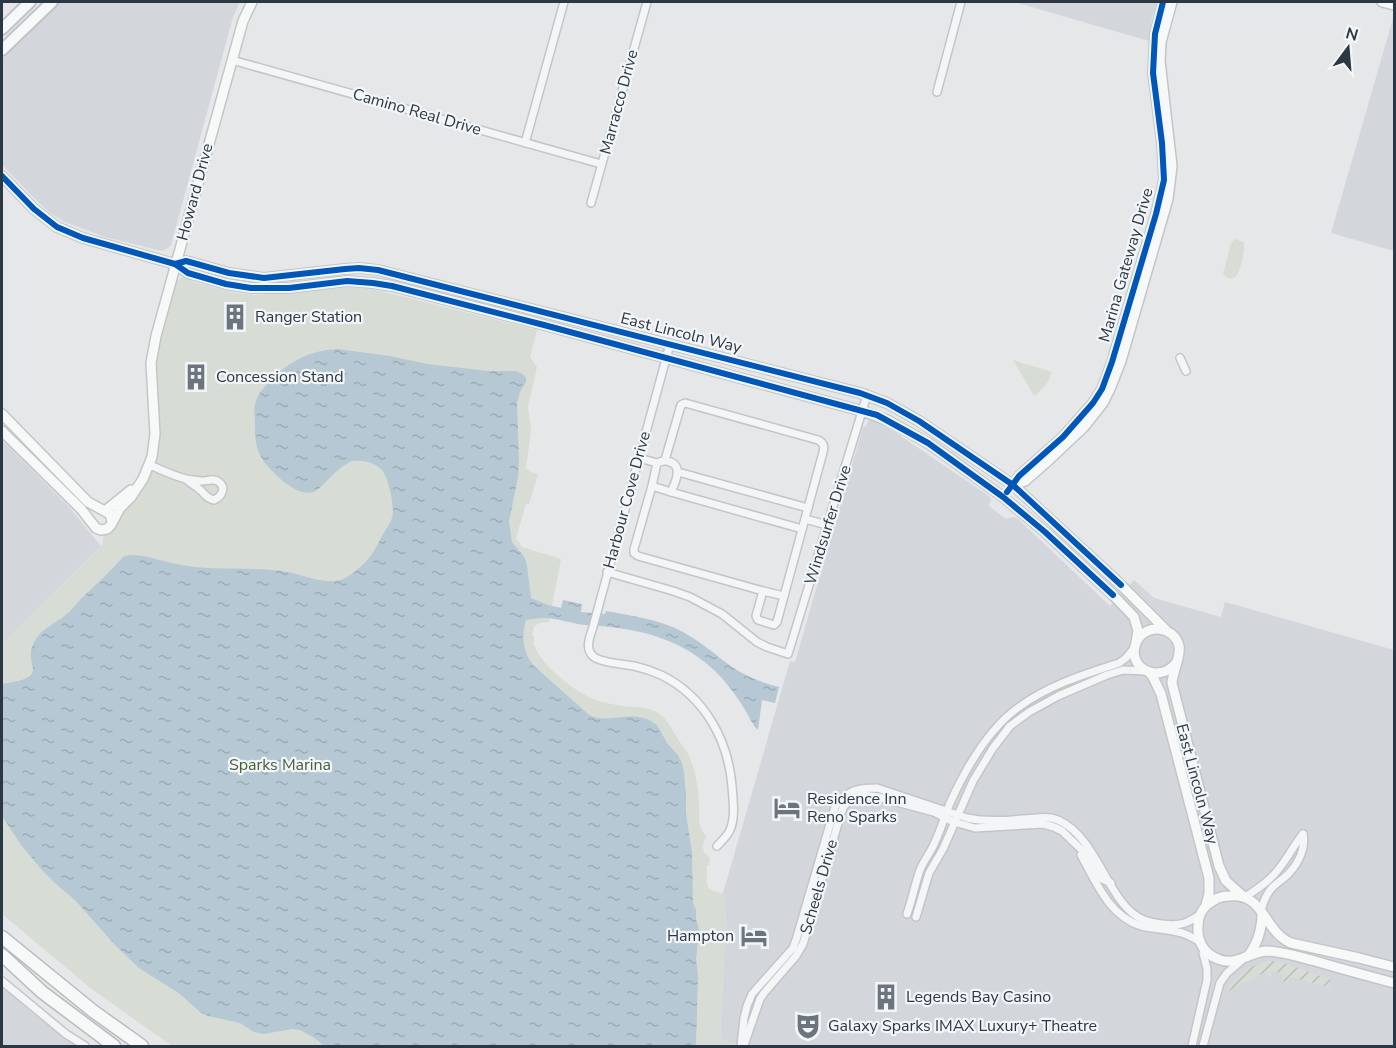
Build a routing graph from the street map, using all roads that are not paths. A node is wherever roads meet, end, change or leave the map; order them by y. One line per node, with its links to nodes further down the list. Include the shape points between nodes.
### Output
1 (30, 2): 11 (main road)
2 (52, 2): 12 (main road)
3 (252, 2): 13 (street, Howard Drive)
4 (564, 2): 15 (street)
5 (646, 2): 16 (street, Marracco Drive)
6 (962, 2): 14 (street)
7 (1163, 2): 36 (street, Marina Gateway Drive, via 1155,34 1153,73 1164,180 1112,362 1093,403)
8 (1172, 2): 36 (street, Marina Gateway Drive, via 1160,61 1171,180 1121,361 1103,403 1084,427 1025,481)
9 (1382, 2): 10 (street)
10 (1395, 5)
11 (2, 29)
12 (2, 50)
13 (232, 60): 15 (street, Camino Real Drive); 19 (street, Howard Drive)
14 (937, 92)
15 (525, 143): 16 (street, Camino Real Drive)
16 (602, 164): 18 (street, Marracco Drive)
17 (2, 176): 19 (street, East Lincoln Way, via 57,227)
18 (591, 203)
19 (176, 264): 20 (street, East Lincoln Way, via 186,261 264,278 359,268 378,270); 22 (street, East Lincoln Way, via 188,273 251,288 346,281 392,286); 32 (street, Howard Drive, via 153,349 155,446)
20 (670, 344): 22 (street, Harbour Cove Drive); 24 (street, East Lincoln Way)
21 (1180, 358): 23 (street)
22 (666, 359): 25 (street, East Lincoln Way); 28 (street, Harbour Cove Drive)
23 (1186, 371)
24 (867, 395): 25 (street, Windsurfer Drive); 36 (street, East Lincoln Way, via 919,421)
25 (862, 411): 40 (street, East Lincoln Way, via 928,443); 46 (street, Windsurfer Drive)
26 (2, 414): 30 (street)
27 (2, 431): 33 (street)
28 (639, 458): 31 (street); 48 (street, Harbour Cove Drive)
29 (665, 460): 31 (street); 34 (street, via 673,463); 41 (street, via 681,405 685,403 818,440 824,446)
30 (48, 462): 33 (street); 42 (street, via 88,502)
31 (657, 463): 37 (street)
32 (150, 465): 35 (street); 38 (street, Howard Drive)
33 (40, 470): 45 (street)
34 (678, 472): 39 (street); 41 (street)
35 (187, 480): 35 (street, via 209,499 214,500 223,490 217,480)
36 (1013, 485): 40 (street, Marina Gateway Drive); 51 (street, East Lincoln Way)
37 (652, 486): 39 (street); 49 (street, via 634,553)
38 (136, 488): 42 (street, Howard Drive); 44 (street, Howard Drive)
39 (670, 492): 47 (street)
40 (1004, 497): 52 (street, East Lincoln Way, via 1134,617)
41 (808, 508): 43 (street)
42 (104, 510): 44 (street); 45 (street, via 93,515)
43 (805, 519): 46 (street); 47 (street)
44 (112, 522): 45 (street, via 104,530 98,530)
45 (92, 523)
46 (827, 525): 48 (street, Windsurfer Drive, via 788,654 758,642 722,614 690,597)
47 (802, 529): 50 (street)
48 (608, 572): 59 (street, Harbour Cove Drive, via 588,645 599,660 661,675 690,695 709,716 727,756 732,792 731,826)
49 (764, 591): 50 (street); 50 (street, via 756,616 774,625)
50 (784, 596)
51 (1166, 630): 52 (street, via 1149,630); 53 (street, via 1179,646)
52 (1136, 645): 54 (street, via 1136,659); 55 (street, via 1119,663 1044,692 1000,723 962,779)
53 (1176, 663): 54 (street, via 1158,674); 62 (street, East Lincoln Way, via 1174,695 1219,866 1226,881)
54 (1147, 671): 56 (street, via 1123,670 1107,675 1058,696 1010,726 973,781); 63 (street, East Lincoln Way, via 1161,694 1209,878)
55 (945, 817): 56 (street); 61 (street, Scheels Drive, via 878,797 863,795 850,800 841,813); 61 (street, via 877,788 851,791 835,807); 65 (street, via 921,869)
56 (956, 819): 57 (street, via 1045,817 1056,819); 66 (street, via 928,873)
57 (1064, 828): 58 (street); 60 (street, via 1076,832)
58 (1075, 845): 60 (street, via 1086,854 1100,878); 69 (street, via 1120,915 1140,926 1179,932)
59 (717, 846)
60 (1111, 884): 63 (street, via 1124,905 1143,919 1185,924)
61 (815, 886): 81 (street, Scheels Drive, via 802,945 764,993); 81 (street, via 793,948 752,994 744,1018)
62 (1244, 897): 63 (street, via 1224,896); 64 (street); 64 (street, via 1277,872 1303,834 1305,842 1298,861 1271,889)
63 (1203, 910): 69 (street, via 1197,933)
64 (1261, 912): 71 (street, via 1260,933); 74 (street, via 1283,940)
65 (907, 914)
66 (916, 917)
67 (2, 929): 73 (highway)
68 (2, 938): 73 (highway)
69 (1202, 945): 71 (street, via 1218,960); 82 (street, via 1207,977)
70 (2, 955): 77 (highway)
71 (1245, 958): 76 (street, via 1263,951 1287,953); 83 (street, via 1221,983)
72 (2, 962): 77 (highway)
73 (35, 966): 80 (highway)
74 (1395, 967)
75 (2, 981): 78 (street)
76 (1395, 984)
77 (42, 992): 79 (highway)
78 (85, 1047)
79 (114, 1047)
80 (142, 1047)
81 (742, 1047)
82 (1192, 1047)
83 (1203, 1047)

